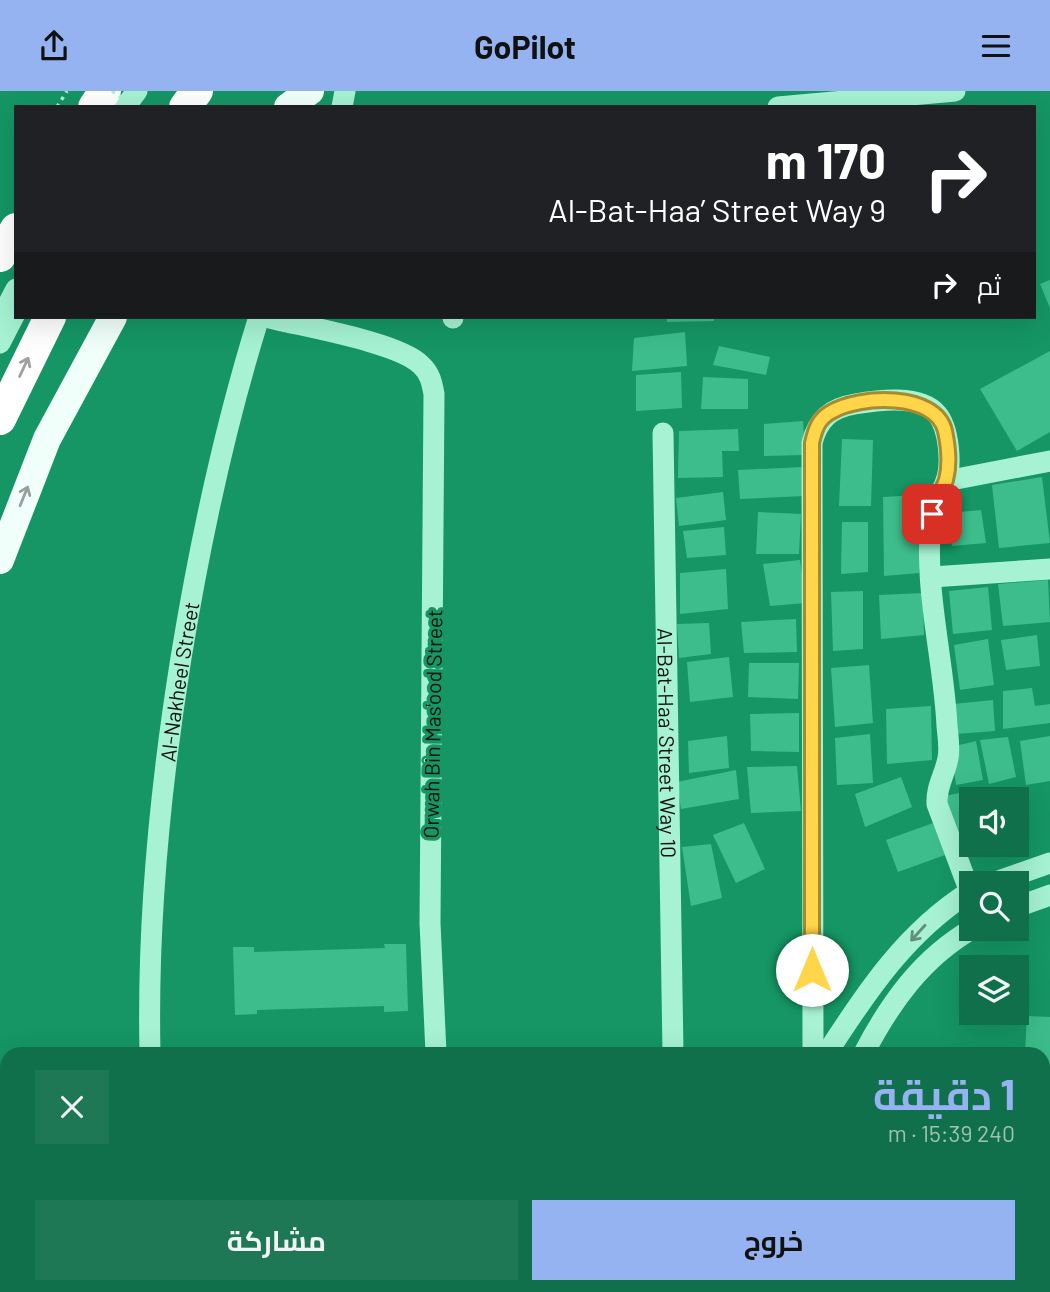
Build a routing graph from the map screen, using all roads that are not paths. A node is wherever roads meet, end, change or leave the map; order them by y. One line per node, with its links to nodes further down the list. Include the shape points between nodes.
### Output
1 (310, 91): 4 (main road)
2 (955, 91): 3 (street)
3 (902, 94): 5 (street)
4 (291, 105)
5 (797, 105)
6 (14, 232): 7 (highway)
7 (0, 257)
8 (14, 293): 14 (street)
9 (14, 315): 15 (street)
10 (49, 319): 16 (highway, one-way to 10)
11 (112, 319): 20 (main road, one-way to 11, via 47,439)
12 (258, 319): 30 (street, Al-Nakheel Street, via 231,406 209,507 162,776 150,949)
13 (274, 319): 31 (street, Orwah Bin Mas'ood Street, via 395,350 420,363 430,376 434,394 430,923)
14 (0, 320)
15 (0, 343)
16 (0, 419)
17 (663, 433): 32 (street, Al-Bat-Haa’ Street Way 10)
18 (1050, 461): 19 (street)
19 (946, 481): 22 (street, via 932,514); 33 (street, via 945,429 937,414 924,404 849,405 817,424 812,443)
20 (0, 560)
21 (1050, 569): 22 (street)
22 (932, 577): 24 (street, via 948,757 937,804)
23 (1050, 863): 25 (street)
24 (969, 871)
25 (1028, 871)
26 (1050, 895): 28 (street)
27 (959, 901): 34 (street, one-way to 34, via 925,924 873,983)
28 (1029, 903)
29 (959, 939): 35 (street, via 905,986)
30 (150, 1047)
31 (436, 1047)
32 (673, 1047)
33 (813, 1047)
34 (831, 1047)
35 (867, 1047)

